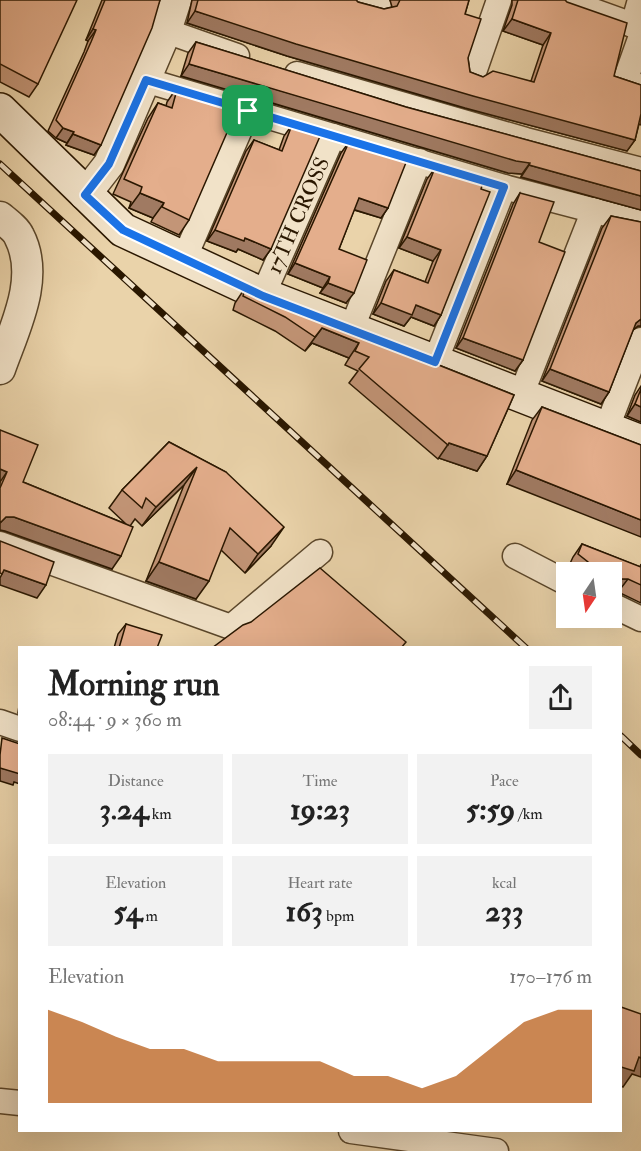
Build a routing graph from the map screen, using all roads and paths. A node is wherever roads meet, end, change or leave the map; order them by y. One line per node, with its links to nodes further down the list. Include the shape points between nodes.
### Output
1 (176, 0): 8 (street)
2 (354, 0): 6 (street)
3 (499, 0): 9 (street)
4 (563, 0): 7 (street)
5 (639, 0): 7 (street)
6 (379, 7)
7 (638, 30): 11 (street, via 625,81)
8 (165, 31): 10 (street); 16 (street, via 265,64)
9 (473, 75)
10 (146, 80): 13 (street); 18 (street, via 109,164)
11 (641, 87)
12 (0, 110): 18 (main road)
13 (248, 111): 14 (street); 22 (street)
14 (333, 136): 15 (street); 23 (street, 17TH CROSS)
15 (419, 161): 17 (street); 24 (street)
16 (641, 170)
17 (504, 187): 19 (street); 26 (street)
18 (85, 195): 22 (main road, via 123,230)
19 (594, 210): 21 (street); 28 (street)
20 (0, 216): 27 (street, via 19,236 29,272)
21 (641, 223)
22 (184, 258): 23 (main road)
23 (263, 296): 24 (main road)
24 (351, 330): 26 (main road)
25 (641, 340): 29 (street)
26 (435, 362): 28 (main road)
27 (0, 369)
28 (521, 395): 29 (main road)
29 (606, 430): 30 (main road)
30 (641, 442)
31 (0, 544): 32 (street, via 231,627)
32 (320, 552)
33 (515, 556): 34 (street)
34 (556, 577)
35 (622, 610): 36 (street)
36 (641, 619)
37 (0, 722): 38 (street)
38 (18, 728)
39 (0, 1101): 40 (street)
40 (18, 1103)
41 (358, 1132): 42 (street)
42 (496, 1151)

